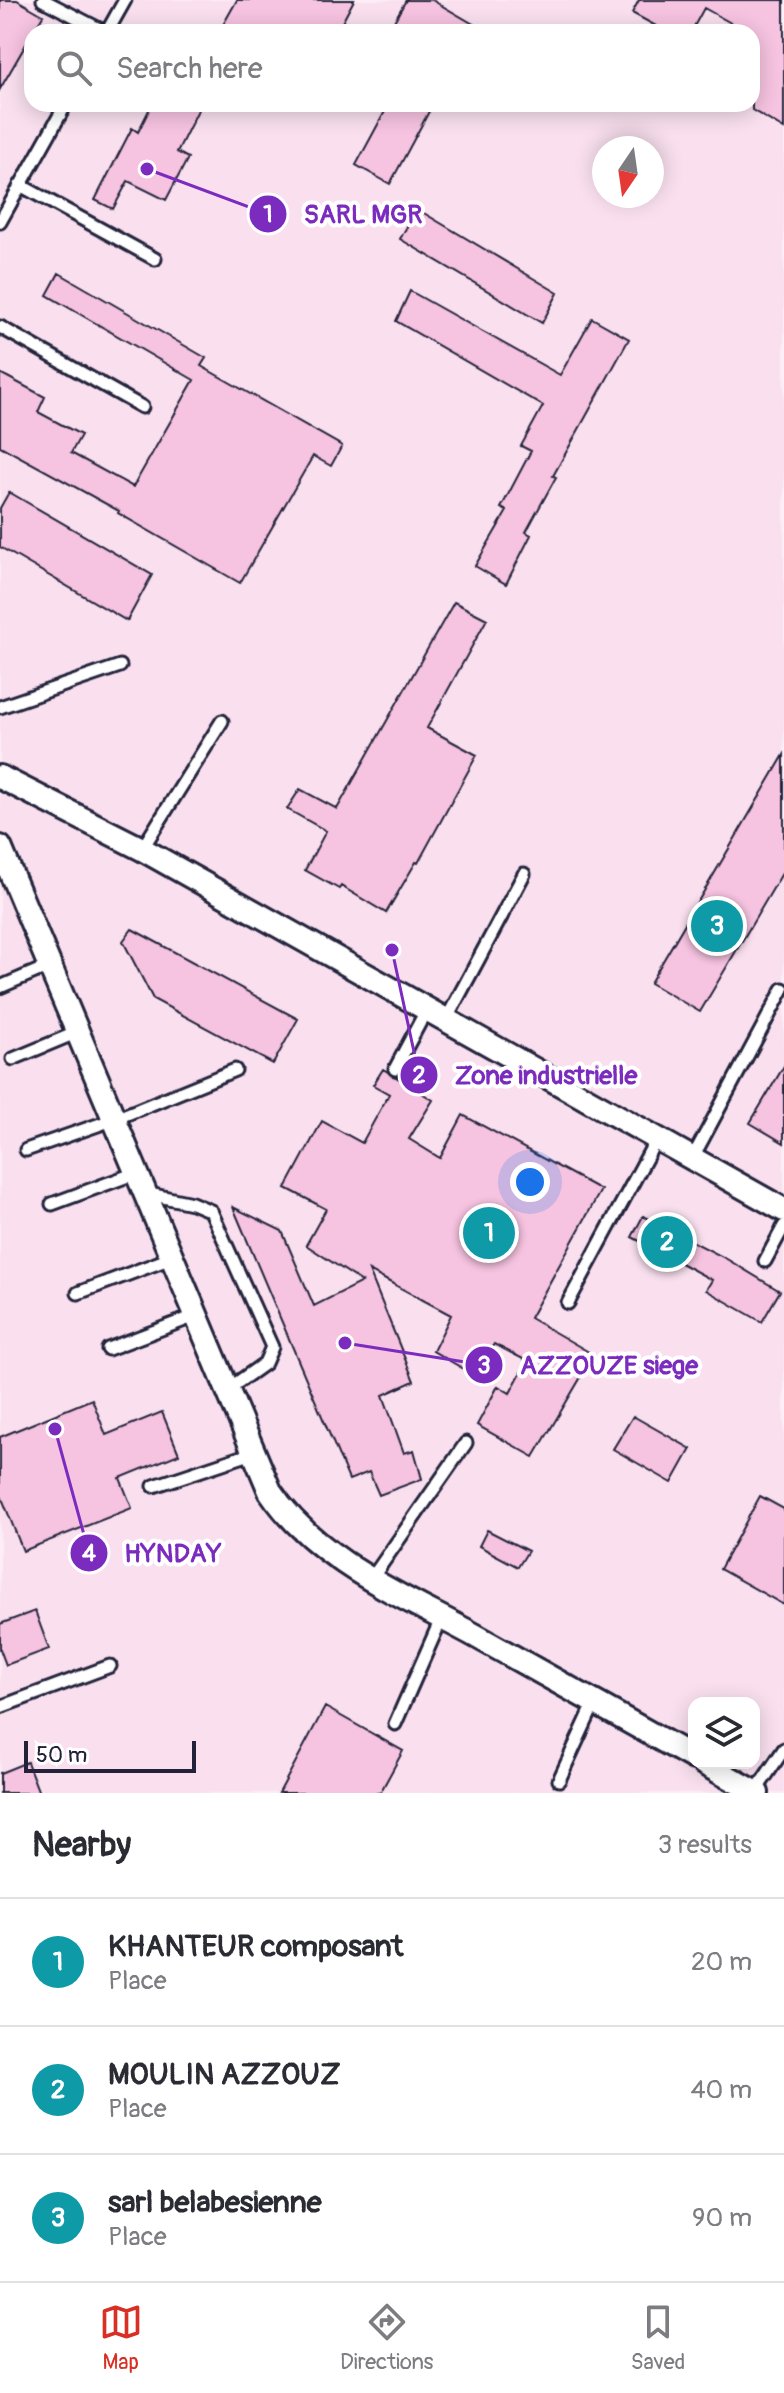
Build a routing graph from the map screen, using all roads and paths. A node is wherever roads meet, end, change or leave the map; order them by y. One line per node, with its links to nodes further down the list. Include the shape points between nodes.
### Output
1 (43, 0): 3 (lane)
2 (125, 0): 4 (lane)
3 (90, 24)
4 (111, 24)
5 (61, 112): 6 (lane)
6 (20, 185): 7 (lane); 8 (lane)
7 (0, 222)
8 (155, 259)
9 (0, 327): 10 (lane)
10 (142, 407)
11 (120, 666): 12 (lane)
12 (0, 707)
13 (222, 721): 16 (lane)
14 (0, 777): 16 (street)
15 (0, 847): 18 (street)
16 (142, 849): 22 (street)
17 (524, 874): 22 (lane)
18 (6, 878): 19 (street)
19 (49, 966): 20 (lane); 23 (street)
20 (0, 987)
21 (783, 989): 30 (lane)
22 (436, 1014): 25 (lane); 28 (street)
23 (78, 1032): 24 (lane); 27 (street)
24 (13, 1059)
25 (395, 1069)
26 (235, 1070): 27 (lane)
27 (115, 1119): 29 (lane); 31 (street)
28 (657, 1138): 30 (street); 38 (lane)
29 (26, 1150)
30 (692, 1159): 33 (street)
31 (140, 1183): 32 (lane); 35 (street); 41 (lane, via 211,1211 272,1347 265,1363)
32 (52, 1204)
33 (784, 1210)
34 (784, 1226): 36 (lane)
35 (171, 1258): 37 (lane); 39 (street)
36 (765, 1261)
37 (78, 1293)
38 (568, 1303)
39 (195, 1316): 40 (lane); 41 (street)
40 (108, 1349)
41 (227, 1391): 43 (street)
42 (466, 1443): 45 (lane)
43 (253, 1453): 44 (lane); 45 (street, via 286,1516)
44 (154, 1486)
45 (372, 1578): 46 (street)
46 (442, 1617): 48 (street); 50 (lane)
47 (110, 1666): 49 (lane)
48 (595, 1702): 52 (street); 54 (lane)
49 (0, 1707)
50 (395, 1724)
51 (784, 1749): 55 (lane)
52 (688, 1755)
53 (714, 1769): 55 (street)
54 (559, 1780)
55 (756, 1793)

